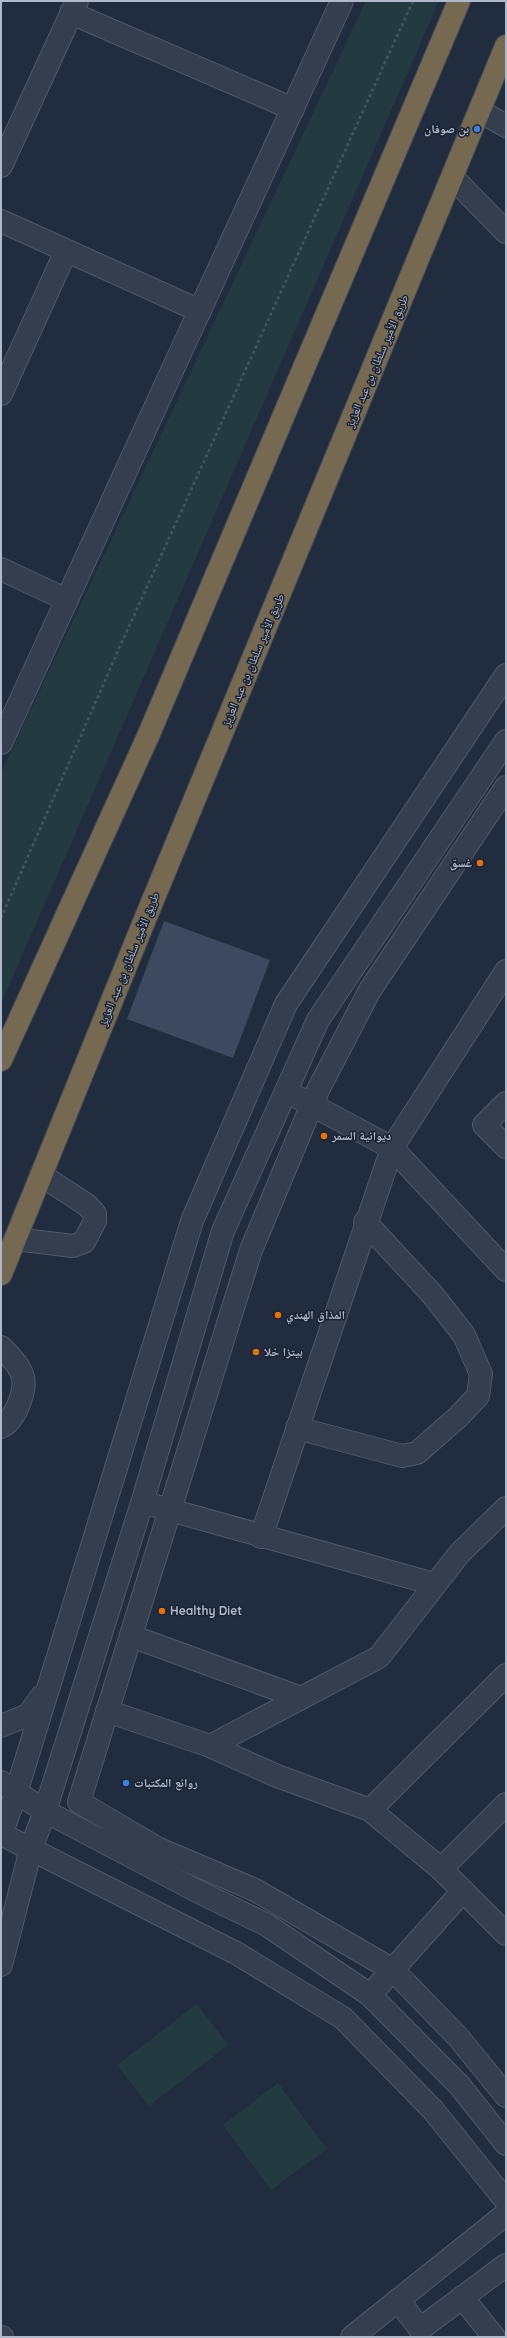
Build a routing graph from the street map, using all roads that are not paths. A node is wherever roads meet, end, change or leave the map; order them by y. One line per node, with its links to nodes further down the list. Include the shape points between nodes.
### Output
1 (342, 1): 5 (street)
2 (459, 1): 23 (highway, via 149,734)
3 (74, 7): 5 (street); 8 (street)
4 (506, 46): 6 (highway, طريق الأمير سلطان بن عبد العزيز)
5 (292, 109): 14 (street)
6 (480, 111): 7 (street); 10 (highway, طريق الأمير سلطان بن عبد العزيز)
7 (506, 126)
8 (6, 141): 9 (street)
9 (1, 166)
10 (453, 178): 12 (street); 25 (highway, طريق الأمير سلطان بن عبد العزيز)
11 (1, 221): 13 (street)
12 (506, 232)
13 (66, 251): 14 (street); 15 (street)
14 (200, 311): 17 (street)
15 (1, 394)
16 (1, 569): 17 (street)
17 (67, 600): 20 (street)
18 (506, 675): 45 (street, via 286,1004 192,1221)
19 (506, 741): 24 (street, via 318,1020)
20 (1, 743)
21 (503, 796): 27 (street, via 370,990)
22 (506, 971): 29 (street)
23 (2, 1059)
24 (286, 1091): 27 (street); 38 (street, via 223,1231)
25 (71, 1102): 30 (highway, طريق الأمير سلطان بن عبد العزيز); 32 (highway)
26 (506, 1103): 28 (street, via 484,1125)
27 (312, 1104): 29 (street); 40 (street, via 251,1250)
28 (506, 1147)
29 (392, 1148): 31 (street); 33 (street)
30 (41, 1175): 32 (highway, طريق الأمير سلطان بن عبد العزيز); 32 (street, via 87,1205 95,1214 95,1221 84,1242 73,1246)
31 (365, 1222): 37 (street); 37 (street, via 432,1294 464,1335 481,1374 478,1396 417,1453 402,1456)
32 (8, 1235): 34 (highway, طريق الأمير سلطان بن عبد العزيز)
33 (506, 1270)
34 (1, 1274)
35 (1, 1347): 36 (street, via 18,1366 23,1376 24,1387 14,1416)
36 (1, 1427)
37 (298, 1428): 41 (street)
38 (142, 1503): 40 (street); 53 (street)
39 (506, 1508): 42 (street, via 459,1554)
40 (170, 1510): 41 (street); 43 (street)
41 (261, 1537): 42 (street)
42 (434, 1584): 46 (street, via 379,1657)
43 (131, 1636): 46 (street); 47 (street)
44 (506, 1675): 52 (street)
45 (48, 1689): 48 (street, via 28,1715); 50 (street)
46 (301, 1698): 49 (street)
47 (107, 1711): 49 (street); 58 (street, via 79,1802 157,1848 255,1890)
48 (1, 1726)
49 (210, 1746): 52 (street, via 277,1776)
50 (9, 1788): 53 (street); 54 (street)
51 (506, 1804): 56 (street)
52 (370, 1810): 56 (street)
53 (45, 1812): 55 (street); 60 (street, via 267,1925)
54 (1, 1834): 55 (street)
55 (31, 1849): 61 (street); 68 (street, via 236,1953 343,2018 433,2110)
56 (441, 1869): 57 (street)
57 (463, 1891): 59 (street); 62 (street)
58 (295, 1913): 60 (street); 62 (street)
59 (506, 1934)
60 (285, 1937): 63 (street)
61 (1, 1965)
62 (393, 1970): 63 (street); 64 (street, via 458,2037)
63 (370, 1995): 65 (street)
64 (483, 2067): 65 (street); 66 (street)
65 (460, 2086): 67 (street)
66 (506, 2096)
67 (506, 2144)
68 (506, 2201)
69 (506, 2214): 72 (street)
70 (506, 2265): 71 (street)
71 (462, 2297): 73 (street); 75 (street)
72 (398, 2300): 73 (street); 74 (street)
73 (415, 2333)
74 (352, 2337)
75 (494, 2337)

